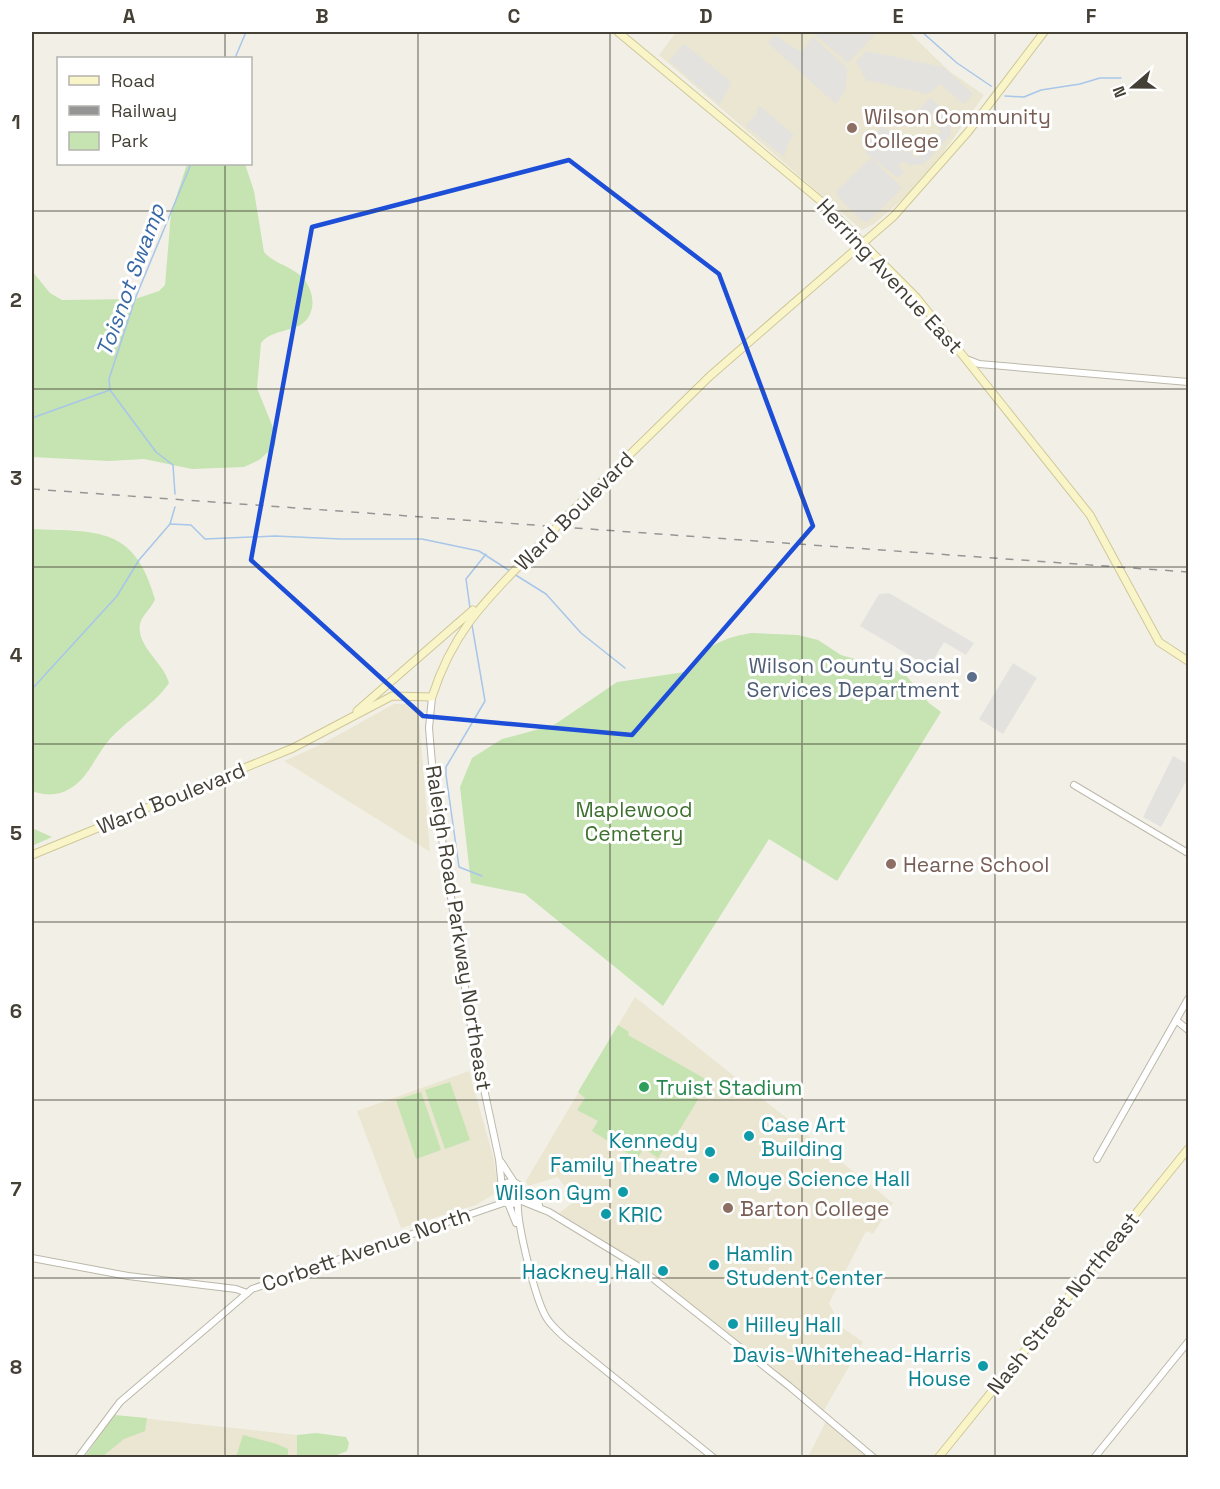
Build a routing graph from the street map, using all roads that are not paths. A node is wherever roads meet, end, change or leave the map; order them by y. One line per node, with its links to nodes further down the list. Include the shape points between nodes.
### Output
1 (618, 32): 3 (main road, Herring Avenue East, via 785,170)
2 (1044, 32): 3 (main road, Ward Boulevard, via 928,181)
3 (864, 243): 4 (main road, Herring Avenue East); 6 (main road, Ward Boulevard, bridge, via 710,376)
4 (969, 360): 5 (street, via 1058,372); 7 (main road, Herring Avenue East, via 1103,533 1159,642)
5 (1188, 382)
6 (482, 603): 8 (main road, Ward Boulevard, via 448,655); 9 (main road)
7 (1188, 661)
8 (432, 697): 9 (main road, Ward Boulevard, via 392,696); 17 (street, Raleigh Road Parkway Northeast, via 429,728 436,799 474,1041)
9 (341, 724): 12 (main road, Ward Boulevard, via 263,761)
10 (1074, 784): 11 (street)
11 (1188, 853)
12 (32, 855)
13 (1188, 999): 14 (street)
14 (1176, 1020): 15 (street); 18 (street)
15 (1188, 1030)
16 (1188, 1149): 33 (main road, Nash Street Northeast)
17 (499, 1159): 19 (street, Raleigh Road Parkway Northeast); 21 (street, Raleigh Road Parkway Northeast)
18 (1097, 1159)
19 (514, 1182): 20 (street); 21 (street)
20 (522, 1189): 22 (street); 25 (street)
21 (501, 1190): 23 (street); 24 (street, Corbett Avenue North)
22 (519, 1201): 23 (street); 25 (street); 26 (street)
23 (507, 1202): 24 (street, Corbett Avenue North); 26 (street)
24 (489, 1206): 28 (street, Corbett Avenue North, via 288,1275)
25 (544, 1209): 32 (street, via 636,1265)
26 (518, 1226): 31 (street, via 548,1321)
27 (32, 1258): 28 (street, Corbett Avenue North)
28 (247, 1293): 30 (street, via 120,1402)
29 (1188, 1342): 34 (street)
30 (78, 1458)
31 (714, 1458)
32 (874, 1458)
33 (938, 1458)
34 (1094, 1458)

